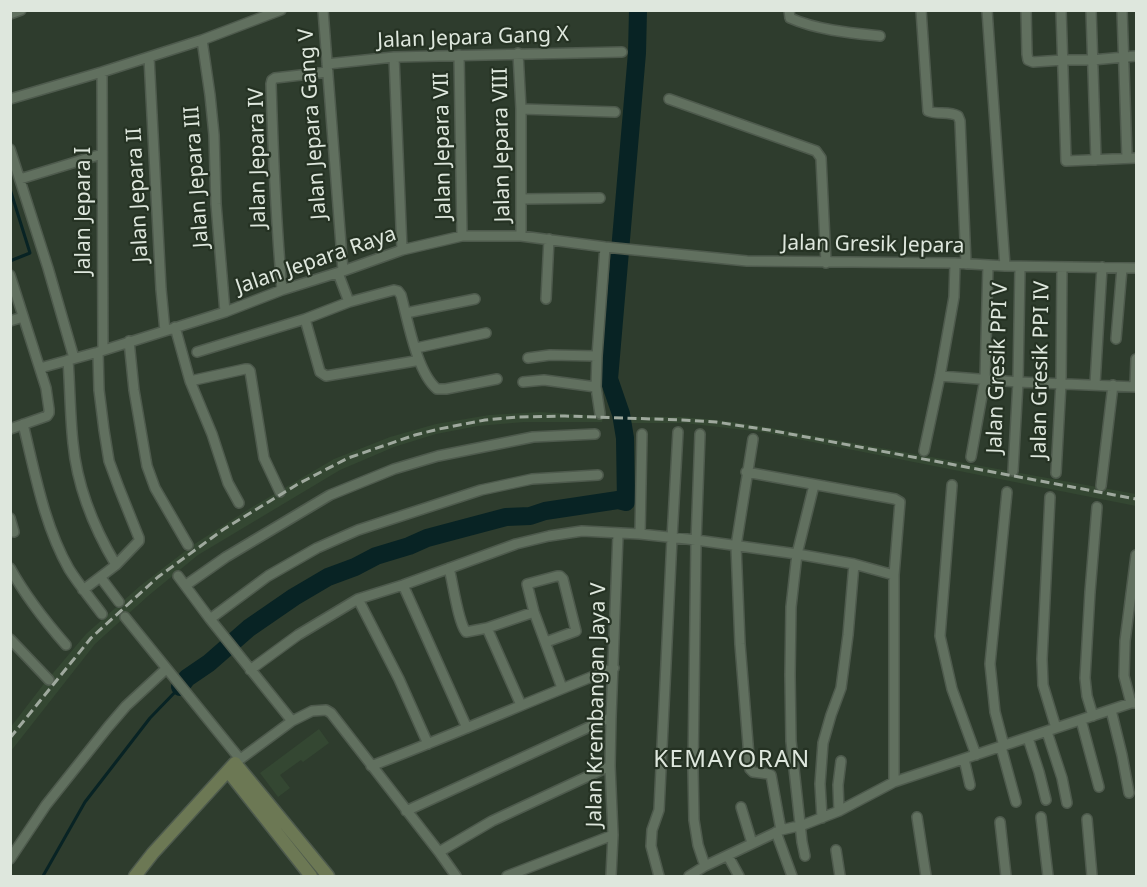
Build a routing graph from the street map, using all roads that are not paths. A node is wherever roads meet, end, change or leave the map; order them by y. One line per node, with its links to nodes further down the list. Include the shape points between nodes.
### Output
1 (21, 10): 11 (street)
2 (281, 10): 13 (street)
3 (323, 10): 23 (street, Jalan Jepara Gang V)
4 (789, 10): 12 (street, via 790,18 800,22)
5 (921, 10): 43 (street, via 928,111 955,114 960,121)
6 (987, 10): 45 (street)
7 (1026, 10): 21 (street, via 1028,60)
8 (1061, 10): 21 (street)
9 (1091, 10): 22 (street)
10 (1122, 10): 17 (street)
11 (10, 14)
12 (880, 36)
13 (202, 40): 19 (street); 58 (street, Jalan Jepara III, via 214,135)
14 (622, 52): 15 (street, Jalan Jepara Gang X)
15 (518, 53): 16 (street, Jalan Jepara Gang X); 27 (street, Jalan Jepara VIII)
16 (459, 55): 20 (street, Jalan Jepara Gang X); 36 (street, Jalan Jepara VII)
17 (1124, 56): 18 (street); 22 (street); 31 (street)
18 (1137, 56)
19 (149, 57): 24 (street); 64 (street, Jalan Jepara II)
20 (394, 57): 23 (street, Jalan Jepara Gang X); 40 (street)
21 (1063, 60): 22 (street); 32 (street, via 1066,161)
22 (1092, 60): 32 (street)
23 (327, 68): 51 (street, Jalan Jepara Gang V); 53 (street, Jalan Jepara IV, via 275,78 271,84)
24 (102, 76): 25 (street); 30 (street, Jalan Jepara I)
25 (10, 99)
26 (669, 99): 41 (street, via 816,151 821,158)
27 (521, 109): 28 (street); 35 (street, Jalan Jepara VIII)
28 (615, 112)
29 (10, 149): 33 (street)
30 (102, 154): 33 (street); 68 (street, Jalan Jepara I)
31 (1132, 158): 32 (street)
32 (1096, 160)
33 (20, 178): 73 (street)
34 (600, 198): 35 (street)
35 (521, 199): 37 (street, Jalan Jepara VIII)
36 (462, 236): 37 (street, Jalan Jepara Raya); 40 (street, Jalan Jepara Raya)
37 (521, 236): 38 (street, Jalan Jepara Raya)
38 (549, 239): 39 (street, Jalan Jepara Raya); 56 (street)
39 (608, 247): 41 (street, Jalan Gresik Jepara, via 747,261); 71 (street)
40 (402, 250): 51 (street, Jalan Jepara Raya)
41 (826, 263): 42 (street, Jalan Gresik Jepara)
42 (955, 263): 43 (street, Jalan Gresik Jepara); 76 (street, via 954,297)
43 (966, 264): 44 (street, Jalan Gresik Jepara)
44 (988, 265): 45 (street, Jalan Gresik Jepara); 77 (street)
45 (1005, 265): 46 (street, Jalan Gresik Jepara)
46 (1020, 267): 47 (street, Jalan Gresik Jepara); 81 (street, Jalan Gresik PPI V)
47 (1062, 267): 48 (street, Jalan Gresik Jepara); 82 (street, Jalan Gresik PPI IV)
48 (1102, 267): 49 (street, Jalan Gresik Jepara); 83 (street)
49 (1122, 268): 50 (street, Jalan Gresik Jepara); 66 (street)
50 (1137, 268)
51 (340, 272): 53 (street, Jalan Jepara Raya); 57 (street, Jalan Jepara Gang V)
52 (10, 275): 54 (street)
53 (282, 290): 58 (street, Jalan Jepara Raya)
54 (14, 297): 60 (street)
55 (475, 299): 59 (street)
56 (546, 299)
57 (349, 302): 59 (street, via 394,290 401,295); 61 (street)
58 (225, 312): 63 (street, Jalan Jepara Raya)
59 (406, 313): 70 (street)
60 (23, 317): 62 (street); 75 (street)
61 (305, 320): 69 (street); 70 (street, via 320,372 326,376 416,361)
62 (10, 321)
63 (175, 327): 64 (street, Jalan Jepara Raya); 79 (street)
64 (165, 331): 67 (street, Jalan Jepara Raya)
65 (486, 333): 70 (street)
66 (1116, 339)
67 (129, 341): 68 (street, Jalan Jepara Raya); 115 (street, via 147,466 155,488)
68 (101, 348): 73 (street, Jalan Jepara Raya); 120 (street, Jalan Jepara I, via 99,390 109,461 139,535 139,541)
69 (197, 351)
70 (417, 353): 78 (street, via 426,378 437,389)
71 (597, 356): 72 (street); 85 (street)
72 (528, 358)
73 (71, 359): 75 (street, Jalan Jepara Raya); 120 (street, via 73,444 81,488)
74 (1137, 359): 86 (street)
75 (40, 368): 88 (street, via 49,413)
76 (940, 376): 77 (street); 95 (street)
77 (985, 379): 81 (street); 96 (street)
78 (496, 380)
79 (190, 381): 104 (street, via 248,369 264,458); 107 (street)
80 (522, 382): 85 (street, via 544,380)
81 (1018, 382): 82 (street); 97 (street, Jalan Gresik PPI V)
82 (1061, 383): 83 (street); 99 (street, Jalan Gresik PPI IV)
83 (1095, 384): 84 (street)
84 (1113, 385): 86 (street); 103 (street)
85 (596, 387): 87 (street)
86 (1136, 387)
87 (600, 414)
88 (23, 424): 89 (street); 128 (street, via 48,519)
89 (10, 429)
90 (678, 432): 113 (street)
91 (595, 434): 126 (street, via 533,437 394,469 330,495)
92 (642, 434): 112 (street)
93 (700, 434): 114 (street)
94 (753, 439): 98 (street)
95 (924, 451)
96 (971, 457)
97 (1012, 471)
98 (746, 472): 101 (street); 116 (street)
99 (1056, 473)
100 (598, 475): 134 (street, via 532,479 481,490 358,530 268,576)
101 (814, 484): 117 (street); 123 (street, via 900,502)
102 (952, 485): 156 (street, via 940,636 952,689)
103 (1101, 486)
104 (280, 492)
105 (1007, 492): 155 (street, via 990,664)
106 (1050, 496): 152 (street, via 1042,659)
107 (239, 503)
108 (1097, 507): 147 (street, via 1085,678)
109 (10, 518): 110 (street)
110 (14, 532)
111 (618, 534): 112 (street); 122 (street, via 582,531 549,536); 139 (street, Jalan Krembangan Jaya V)
112 (640, 534): 113 (street)
113 (672, 538): 114 (street); 193 (street, via 659,810 651,846)
114 (696, 540): 116 (street); 186 (street, via 693,820)
115 (189, 544)
116 (736, 546): 117 (street); 178 (street, via 750,769 771,776)
117 (797, 554): 119 (street); 177 (street, via 790,607 790,675 791,741)
118 (1137, 555): 144 (street, via 1124,676)
119 (854, 564): 123 (street); 174 (street, via 841,688 823,743)
120 (116, 565): 125 (street)
121 (10, 568): 138 (street, via 40,616)
122 (449, 568): 127 (street); 135 (street, via 464,630)
123 (894, 575): 162 (street)
124 (178, 576): 126 (street)
125 (100, 578): 128 (street); 130 (street)
126 (186, 585): 134 (street)
127 (403, 585): 129 (street); 151 (street)
128 (83, 590): 132 (street)
129 (358, 599): 141 (street); 154 (street)
130 (119, 602)
131 (534, 612): 135 (street); 137 (street); 137 (street, via 527,584 560,576 576,631)
132 (102, 614)
133 (125, 617): 140 (street)
134 (210, 619): 141 (street)
135 (487, 628): 145 (street)
136 (10, 639): 142 (street)
137 (546, 642): 143 (street)
138 (66, 645)
139 (614, 668): 143 (street); 148 (street, Jalan Krembangan Jaya V)
140 (166, 669): 159 (street); 185 (street, via 108,727)
141 (250, 670): 150 (street)
142 (49, 680)
143 (562, 688): 145 (street)
144 (1134, 703): 146 (street)
145 (521, 705): 151 (street)
146 (1111, 710): 147 (street); 165 (street)
147 (1093, 716): 149 (street)
148 (611, 717): 161 (street, Jalan Krembangan Jaya V); 170 (street)
149 (1081, 720): 152 (street); 164 (street)
150 (292, 721): 159 (street); 160 (street, via 312,711 326,710)
151 (467, 728): 154 (street)
152 (1051, 730): 153 (street); 168 (street)
153 (1028, 738): 155 (street); 166 (street)
154 (428, 744): 160 (street)
155 (1002, 746): 156 (street); 167 (street)
156 (976, 754): 157 (street)
157 (964, 759): 162 (street); 163 (street)
158 (841, 761): 171 (street)
159 (234, 765): 187 (street); 188 (street); 189 (street)
160 (371, 766): 170 (street)
161 (610, 766): 179 (street, Jalan Krembangan Jaya V); 182 (street, via 492,821)
162 (894, 782): 171 (street)
163 (970, 785)
164 (1099, 787)
165 (1129, 793)
166 (1046, 800)
167 (1016, 802)
168 (1067, 803)
169 (741, 807): 180 (street)
170 (406, 811): 182 (street)
171 (839, 811): 174 (street)
172 (917, 817): 198 (street)
173 (1041, 817): 200 (street)
174 (822, 818): 177 (street)
175 (1087, 819): 201 (street)
176 (1000, 822): 199 (street)
177 (801, 825): 178 (street); 184 (street)
178 (778, 831): 180 (street); 196 (street)
179 (613, 835): 191 (street); 192 (street, Jalan Krembangan Jaya V)
180 (752, 843): 183 (street)
181 (836, 850): 197 (street)
182 (439, 852): 190 (street)
183 (728, 856): 186 (street); 195 (street)
184 (805, 856)
185 (10, 858)
186 (705, 866): 194 (street)
187 (135, 876)
188 (311, 876)
189 (328, 876)
190 (456, 876)
191 (507, 876)
192 (611, 876)
193 (659, 876)
194 (689, 876)
195 (739, 876)
196 (792, 876)
197 (840, 876)
198 (926, 876)
199 (1006, 876)
200 (1048, 876)
201 (1092, 876)

